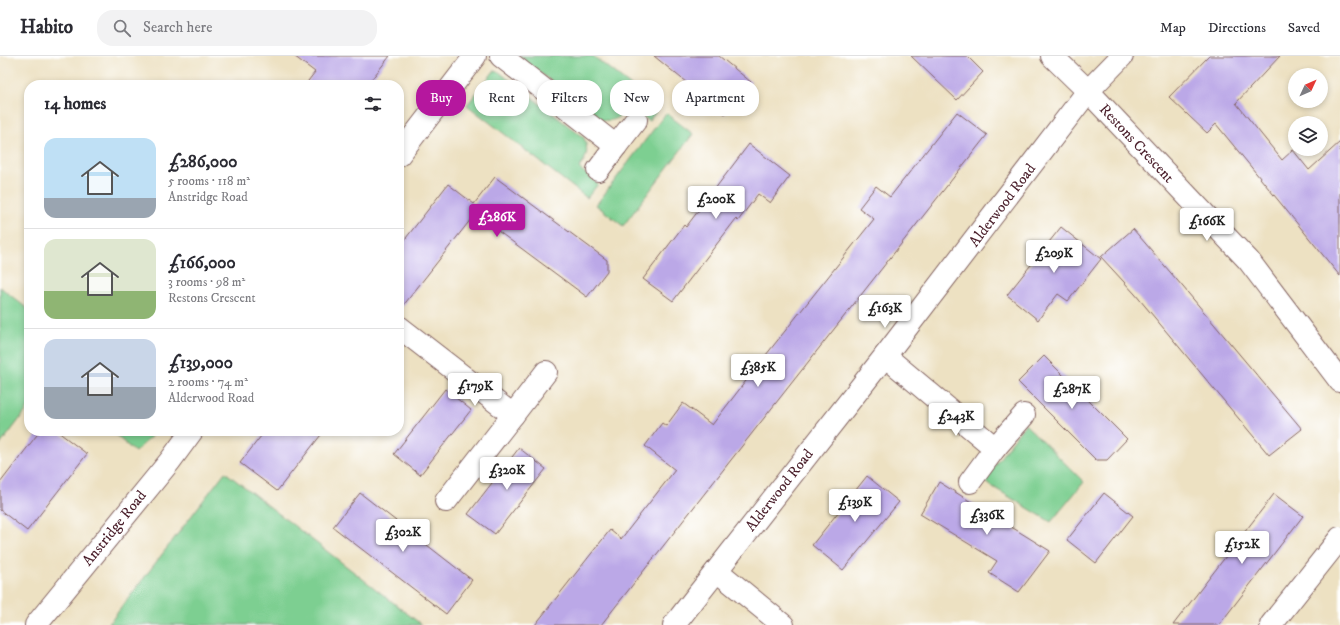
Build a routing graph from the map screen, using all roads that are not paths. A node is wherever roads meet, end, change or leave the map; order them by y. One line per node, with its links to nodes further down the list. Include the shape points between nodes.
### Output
1 (476, 56): 8 (street)
2 (501, 56): 7 (street)
3 (1052, 56): 5 (street, Restons Crescent)
4 (1122, 56): 5 (street, Alderwood Road)
5 (1088, 91): 11 (street, Alderwood Road); 13 (street, Restons Crescent, via 1249,261)
6 (636, 120): 7 (street)
7 (616, 146): 9 (street)
8 (404, 149)
9 (598, 170)
10 (404, 331): 14 (street)
11 (885, 356): 17 (street); 21 (street, Alderwood Road)
12 (546, 372): 14 (street)
13 (1340, 381)
14 (513, 415): 19 (street)
15 (1024, 415): 17 (street)
16 (188, 436): 22 (street, Anstridge Road)
17 (995, 448): 18 (street)
18 (970, 482)
19 (446, 501)
20 (1340, 538): 25 (street)
21 (716, 571): 23 (street, Alderwood Road); 24 (street)
22 (36, 625)
23 (674, 625)
24 (783, 625)
25 (1271, 625)

